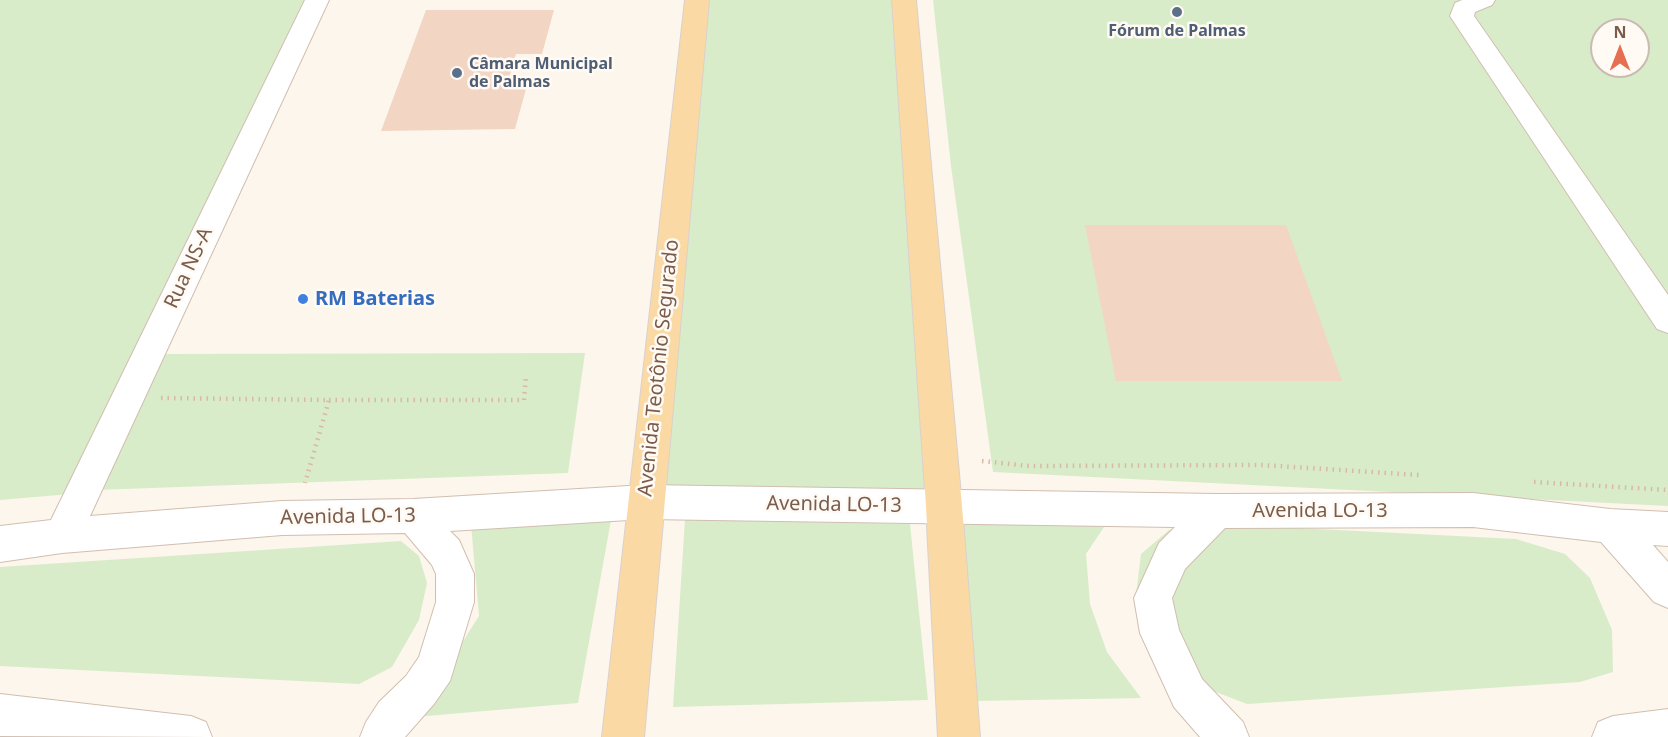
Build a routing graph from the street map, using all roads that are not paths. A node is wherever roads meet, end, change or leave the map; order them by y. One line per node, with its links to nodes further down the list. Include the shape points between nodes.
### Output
1 (317, 0): 12 (street, Rua NS-A)
2 (697, 0): 6 (main road, Avenida Teotônio Segurado)
3 (904, 0): 7 (main road)
4 (1483, 0): 5 (street, via 1464,8 1462,16)
5 (1668, 321)
6 (645, 502): 7 (street, Avenida LO-13); 9 (street, Avenida LO-13); 18 (main road, Avenida Teotônio Segurado)
7 (944, 506): 8 (street, Avenida LO-13); 19 (main road)
8 (1217, 511): 10 (street, Avenida LO-13, via 1473,510); 20 (street, via 1172,556 1153,598 1160,633 1188,693)
9 (413, 516): 12 (street, Avenida LO-13, via 282,518); 17 (street, via 446,553 455,574 455,602 436,667)
10 (1610, 526): 11 (street, Avenida LO-13); 14 (street)
11 (1668, 529)
12 (62, 536): 13 (street, Avenida LO-13)
13 (0, 544)
14 (1668, 589)
15 (0, 715): 16 (street)
16 (191, 737)
17 (381, 737)
18 (623, 737)
19 (959, 737)
20 (1228, 737)

